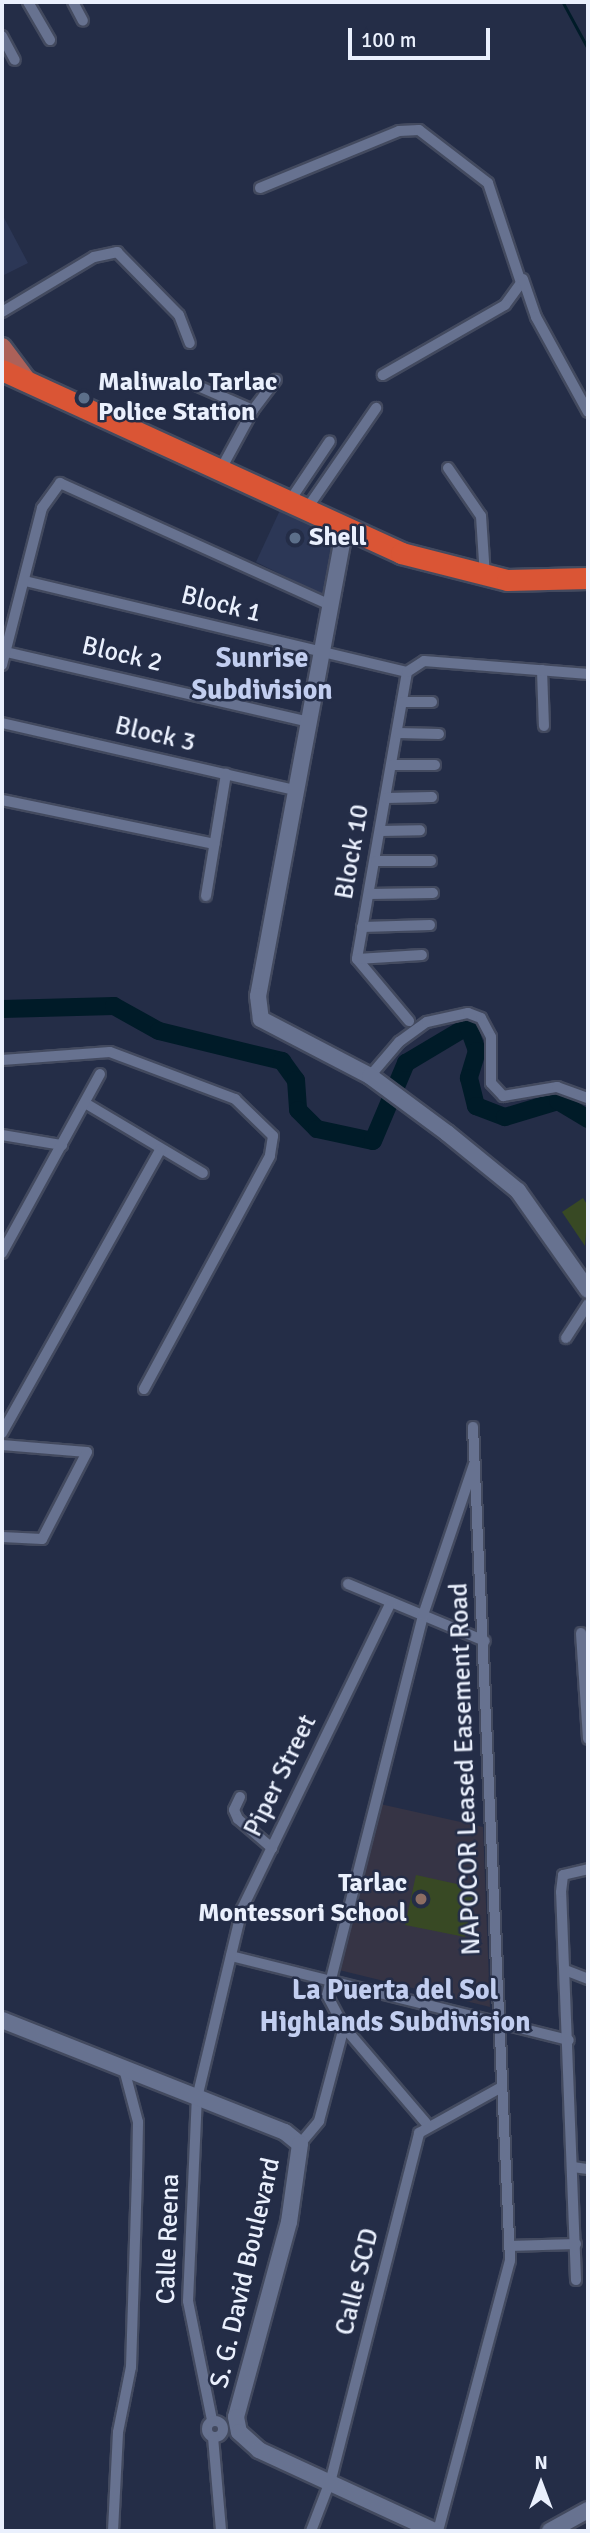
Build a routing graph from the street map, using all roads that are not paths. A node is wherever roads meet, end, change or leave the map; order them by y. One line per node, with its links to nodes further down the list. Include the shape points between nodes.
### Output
1 (28, 2): 5 (street)
2 (73, 2): 3 (street)
3 (83, 20)
4 (2, 36): 6 (street)
5 (50, 40)
6 (15, 60)
7 (260, 188): 8 (street, via 399,131 419,130 488,183)
8 (523, 279): 13 (street, via 505,305); 19 (street, via 536,317)
9 (2, 312): 10 (street, via 94,257 117,253 179,315)
10 (190, 344)
11 (2, 347): 15 (main road)
12 (2, 370): 15 (highway)
13 (383, 375)
14 (276, 380): 18 (street)
15 (29, 383): 22 (highway)
16 (198, 386): 18 (street)
17 (376, 408): 23 (street)
18 (253, 410): 22 (street)
19 (588, 412)
20 (330, 441): 23 (street)
21 (448, 468): 25 (street, via 481,516)
22 (220, 471): 23 (highway)
23 (297, 506): 24 (highway)
24 (345, 527): 25 (highway, via 401,553); 28 (street)
25 (485, 576): 26 (highway)
26 (588, 578)
27 (25, 581): 28 (street, via 42,508 53,488 68,484); 29 (street); 30 (street, Block 1)
28 (332, 606): 30 (street)
29 (6, 652): 31 (street); 37 (street, Block 2)
30 (321, 653): 33 (street, Block 1); 37 (street)
31 (2, 665)
32 (542, 670): 33 (street, via 424,661); 34 (street); 39 (street)
33 (407, 672): 35 (street, Block 10)
34 (588, 674)
35 (403, 702): 36 (street); 40 (street, Block 10)
36 (432, 702)
37 (310, 722): 45 (street)
38 (2, 723): 44 (street, Block 3)
39 (544, 726)
40 (398, 733): 41 (street); 42 (street, Block 10)
41 (439, 734)
42 (392, 765): 43 (street); 47 (street, Block 10)
43 (435, 765)
44 (226, 774): 45 (street, Block 3); 51 (street)
45 (298, 791): 64 (street, via 258,996 261,1019)
46 (432, 797): 47 (street)
47 (386, 798): 50 (street, Block 10)
48 (2, 800): 51 (street)
49 (420, 830): 50 (street)
50 (381, 831): 53 (street, Block 10)
51 (215, 844): 56 (street)
52 (431, 861): 53 (street)
53 (376, 862): 55 (street, Block 10)
54 (433, 892): 55 (street)
55 (369, 894): 58 (street, Block 10)
56 (206, 896)
57 (430, 925): 58 (street)
58 (362, 927): 60 (street, Block 10)
59 (422, 955): 60 (street)
60 (357, 959): 61 (street)
61 (409, 1021)
62 (2, 1060): 75 (street, via 110,1052 235,1099 273,1136 270,1156)
63 (100, 1074): 66 (street)
64 (373, 1078): 65 (street, via 399,1042 427,1022 468,1013 481,1018 491,1037 491,1083 503,1096 557,1087); 72 (street, via 501,1178 532,1209)
65 (588, 1098)
66 (85, 1103): 68 (street); 69 (street)
67 (2, 1135): 68 (street)
68 (62, 1145): 71 (street)
69 (161, 1149): 70 (street); 77 (street)
70 (203, 1173)
71 (2, 1253)
72 (588, 1290)
73 (588, 1304): 74 (street)
74 (566, 1338)
75 (144, 1389)
76 (474, 1427): 79 (street, NAPOCOR Leased Easement Road)
77 (2, 1433)
78 (2, 1445): 80 (street, via 87,1451 42,1539)
79 (476, 1458): 83 (street); 85 (street, NAPOCOR Leased Easement Road)
80 (2, 1537)
81 (348, 1584): 82 (street)
82 (391, 1602): 83 (street); 88 (street, Piper Street)
83 (423, 1615): 85 (street); 92 (street)
84 (581, 1633): 86 (street)
85 (485, 1641): 95 (street, NAPOCOR Leased Easement Road)
86 (588, 1739)
87 (240, 1797): 88 (street, via 234,1810 238,1819)
88 (272, 1847): 90 (street, Piper Street, via 242,1909)
89 (588, 1869): 91 (street, via 563,1875)
90 (231, 1956): 92 (street); 100 (street, Piper Street)
91 (565, 1970): 93 (street); 97 (street)
92 (330, 1979): 95 (street); 96 (street, via 327,1995)
93 (588, 1979)
94 (2, 2020): 98 (street, S. G. David Boulevard)
95 (499, 2023): 97 (street); 99 (street, NAPOCOR Leased Easement Road)
96 (344, 2027): 101 (street); 102 (street, via 319,2121)
97 (569, 2040): 103 (street)
98 (124, 2069): 100 (street, S. G. David Boulevard); 113 (street, via 136,2111 137,2175 131,2367 118,2432)
99 (500, 2088): 101 (street); 106 (street, NAPOCOR Leased Easement Road)
100 (197, 2098): 102 (street, S. G. David Boulevard); 108 (street, Calle Reena, via 188,2301)
101 (426, 2123): 111 (street, Calle SCD)
102 (300, 2144): 109 (street, S. G. David Boulevard, via 291,2210)
103 (573, 2167): 104 (street); 105 (street)
104 (588, 2169)
105 (576, 2244): 106 (street); 107 (street)
106 (509, 2246): 116 (street, NAPOCOR Leased Easement Road, via 509,2273)
107 (580, 2275)
108 (212, 2420): 109 (street); 110 (street, Calle Reena, via 206,2429)
109 (230, 2427): 110 (street); 111 (street, S. G. David Boulevard, via 259,2450)
110 (213, 2437): 114 (street)
111 (331, 2479): 115 (street, Calle SCD); 116 (street, S. G. David Boulevard)
112 (588, 2510): 117 (street)
113 (113, 2531)
114 (221, 2531)
115 (311, 2531)
116 (436, 2531)
117 (550, 2531)

